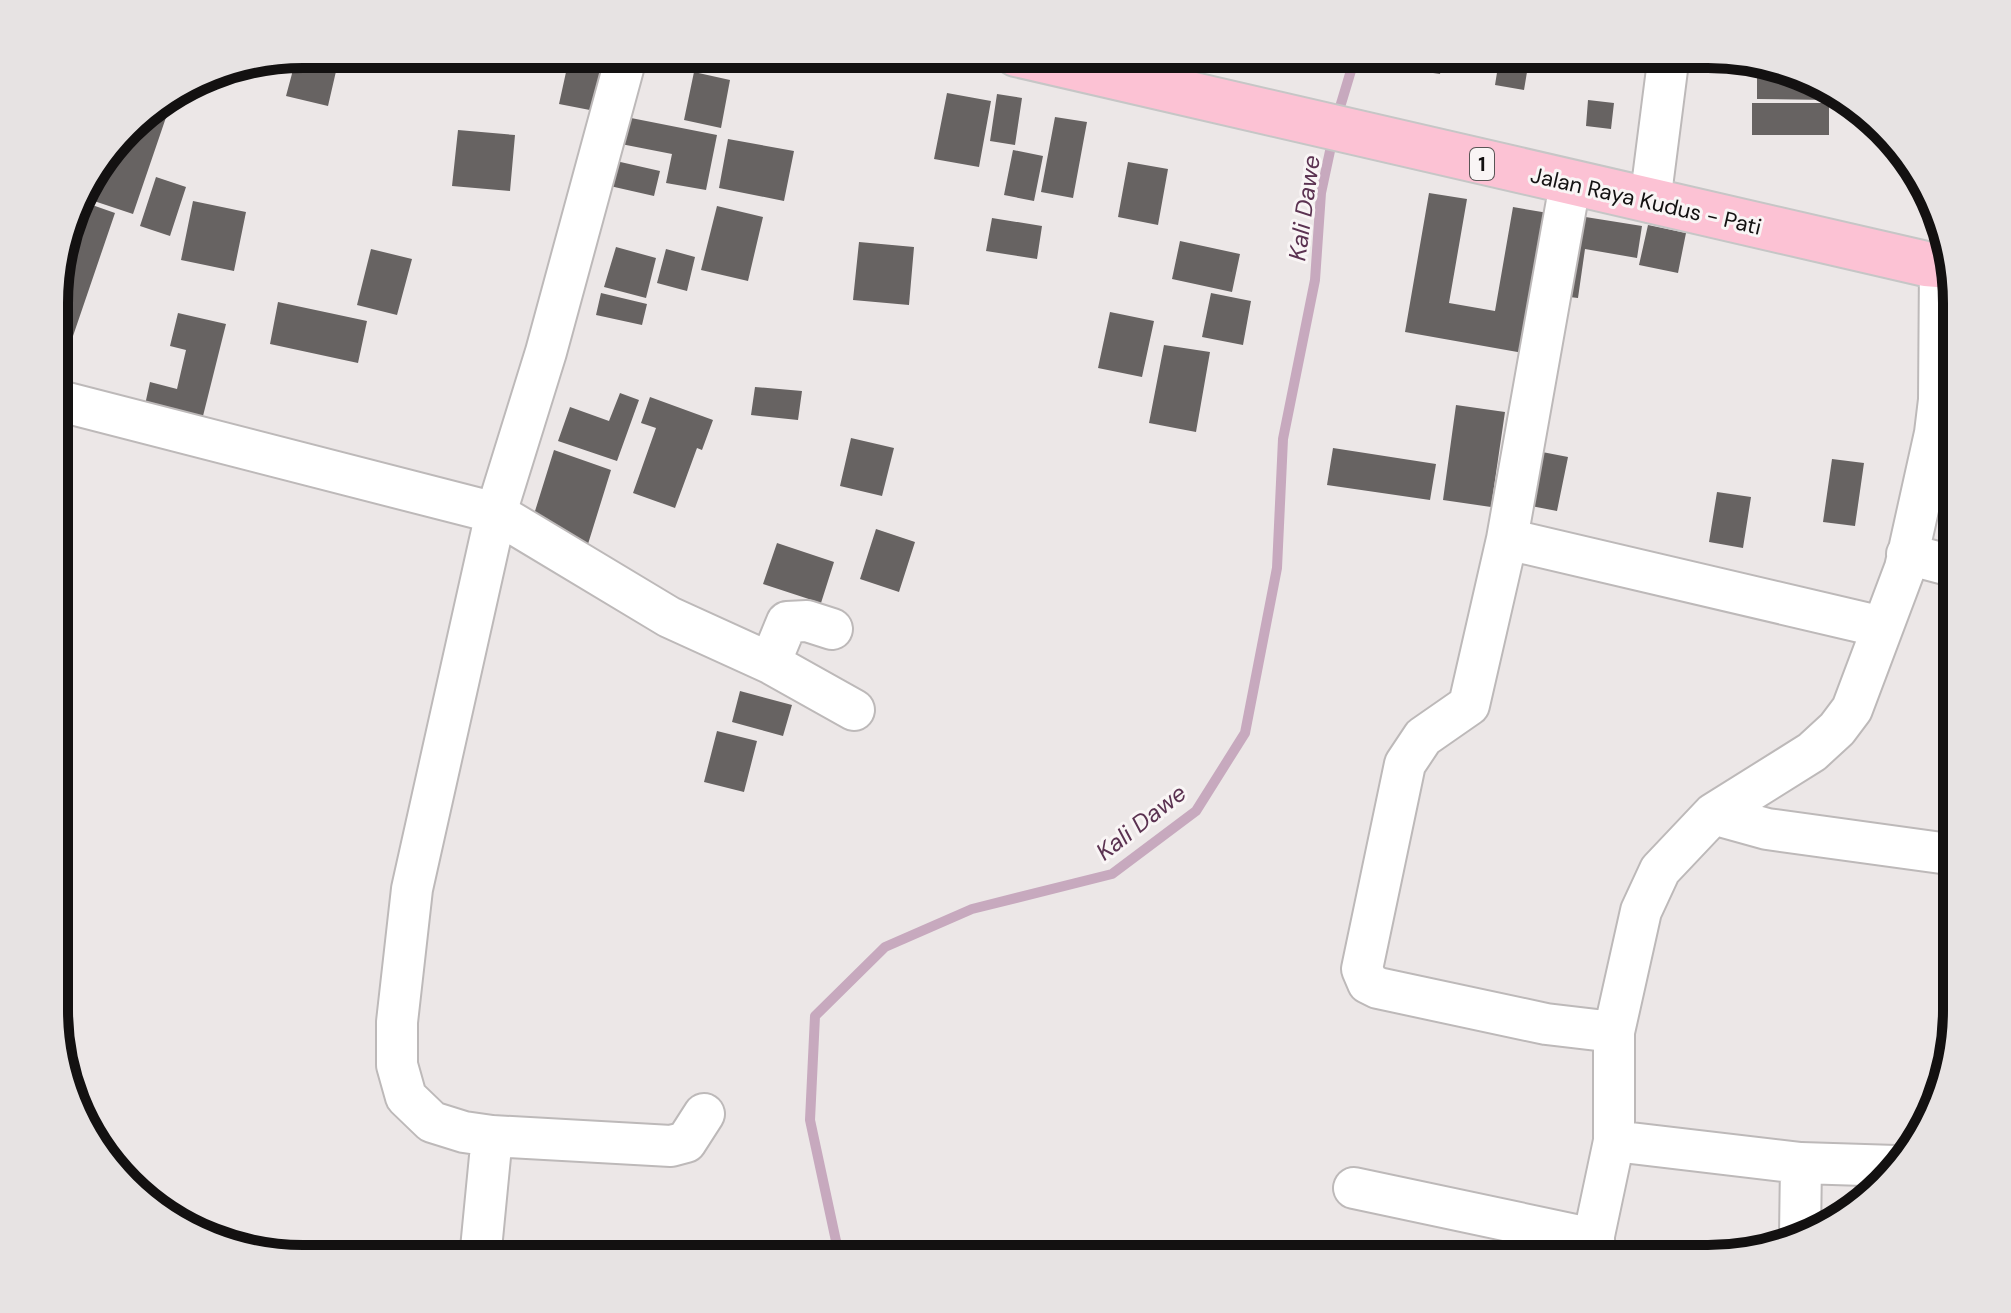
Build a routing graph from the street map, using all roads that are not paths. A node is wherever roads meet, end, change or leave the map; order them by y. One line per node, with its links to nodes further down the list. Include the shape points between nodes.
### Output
1 (1078, 68): 4 (highway, Jalan Raya Kudus - Pati / 1)
2 (1667, 68): 5 (street)
3 (623, 69): 9 (street)
4 (1570, 184): 5 (highway, Jalan Raya Kudus - Pati / 1); 10 (street)
5 (1650, 202): 6 (highway, Jalan Raya Kudus - Pati / 1)
6 (1939, 264)
7 (1942, 317): 11 (street, via 1936,422)
8 (68, 403): 9 (street)
9 (496, 513): 15 (street, via 669,617); 21 (street, via 412,889 397,1022 397,1065 406,1097 432,1122)
10 (1507, 539): 13 (street); 19 (street, via 1469,705 1423,737 1405,764 1363,975 1378,988 1546,1024)
11 (1907, 554): 12 (street); 13 (street)
12 (1942, 563)
13 (1882, 627): 17 (street, via 1852,709 1837,729 1790,767)
14 (832, 629): 15 (street, via 807,621 787,622)
15 (770, 663): 16 (street)
16 (854, 710)
17 (1713, 814): 18 (street, via 1767,829); 19 (street, via 1660,870 1641,911)
18 (1942, 853)
19 (1614, 1032): 22 (street)
20 (704, 1114): 21 (street, via 686,1142 671,1146)
21 (492, 1136): 29 (street)
22 (1614, 1141): 23 (street); 28 (street)
23 (1801, 1163): 24 (street); 26 (street)
24 (1884, 1166)
25 (1354, 1188): 27 (street)
26 (1800, 1226)
27 (1562, 1244)
28 (1597, 1244)
29 (481, 1245)

